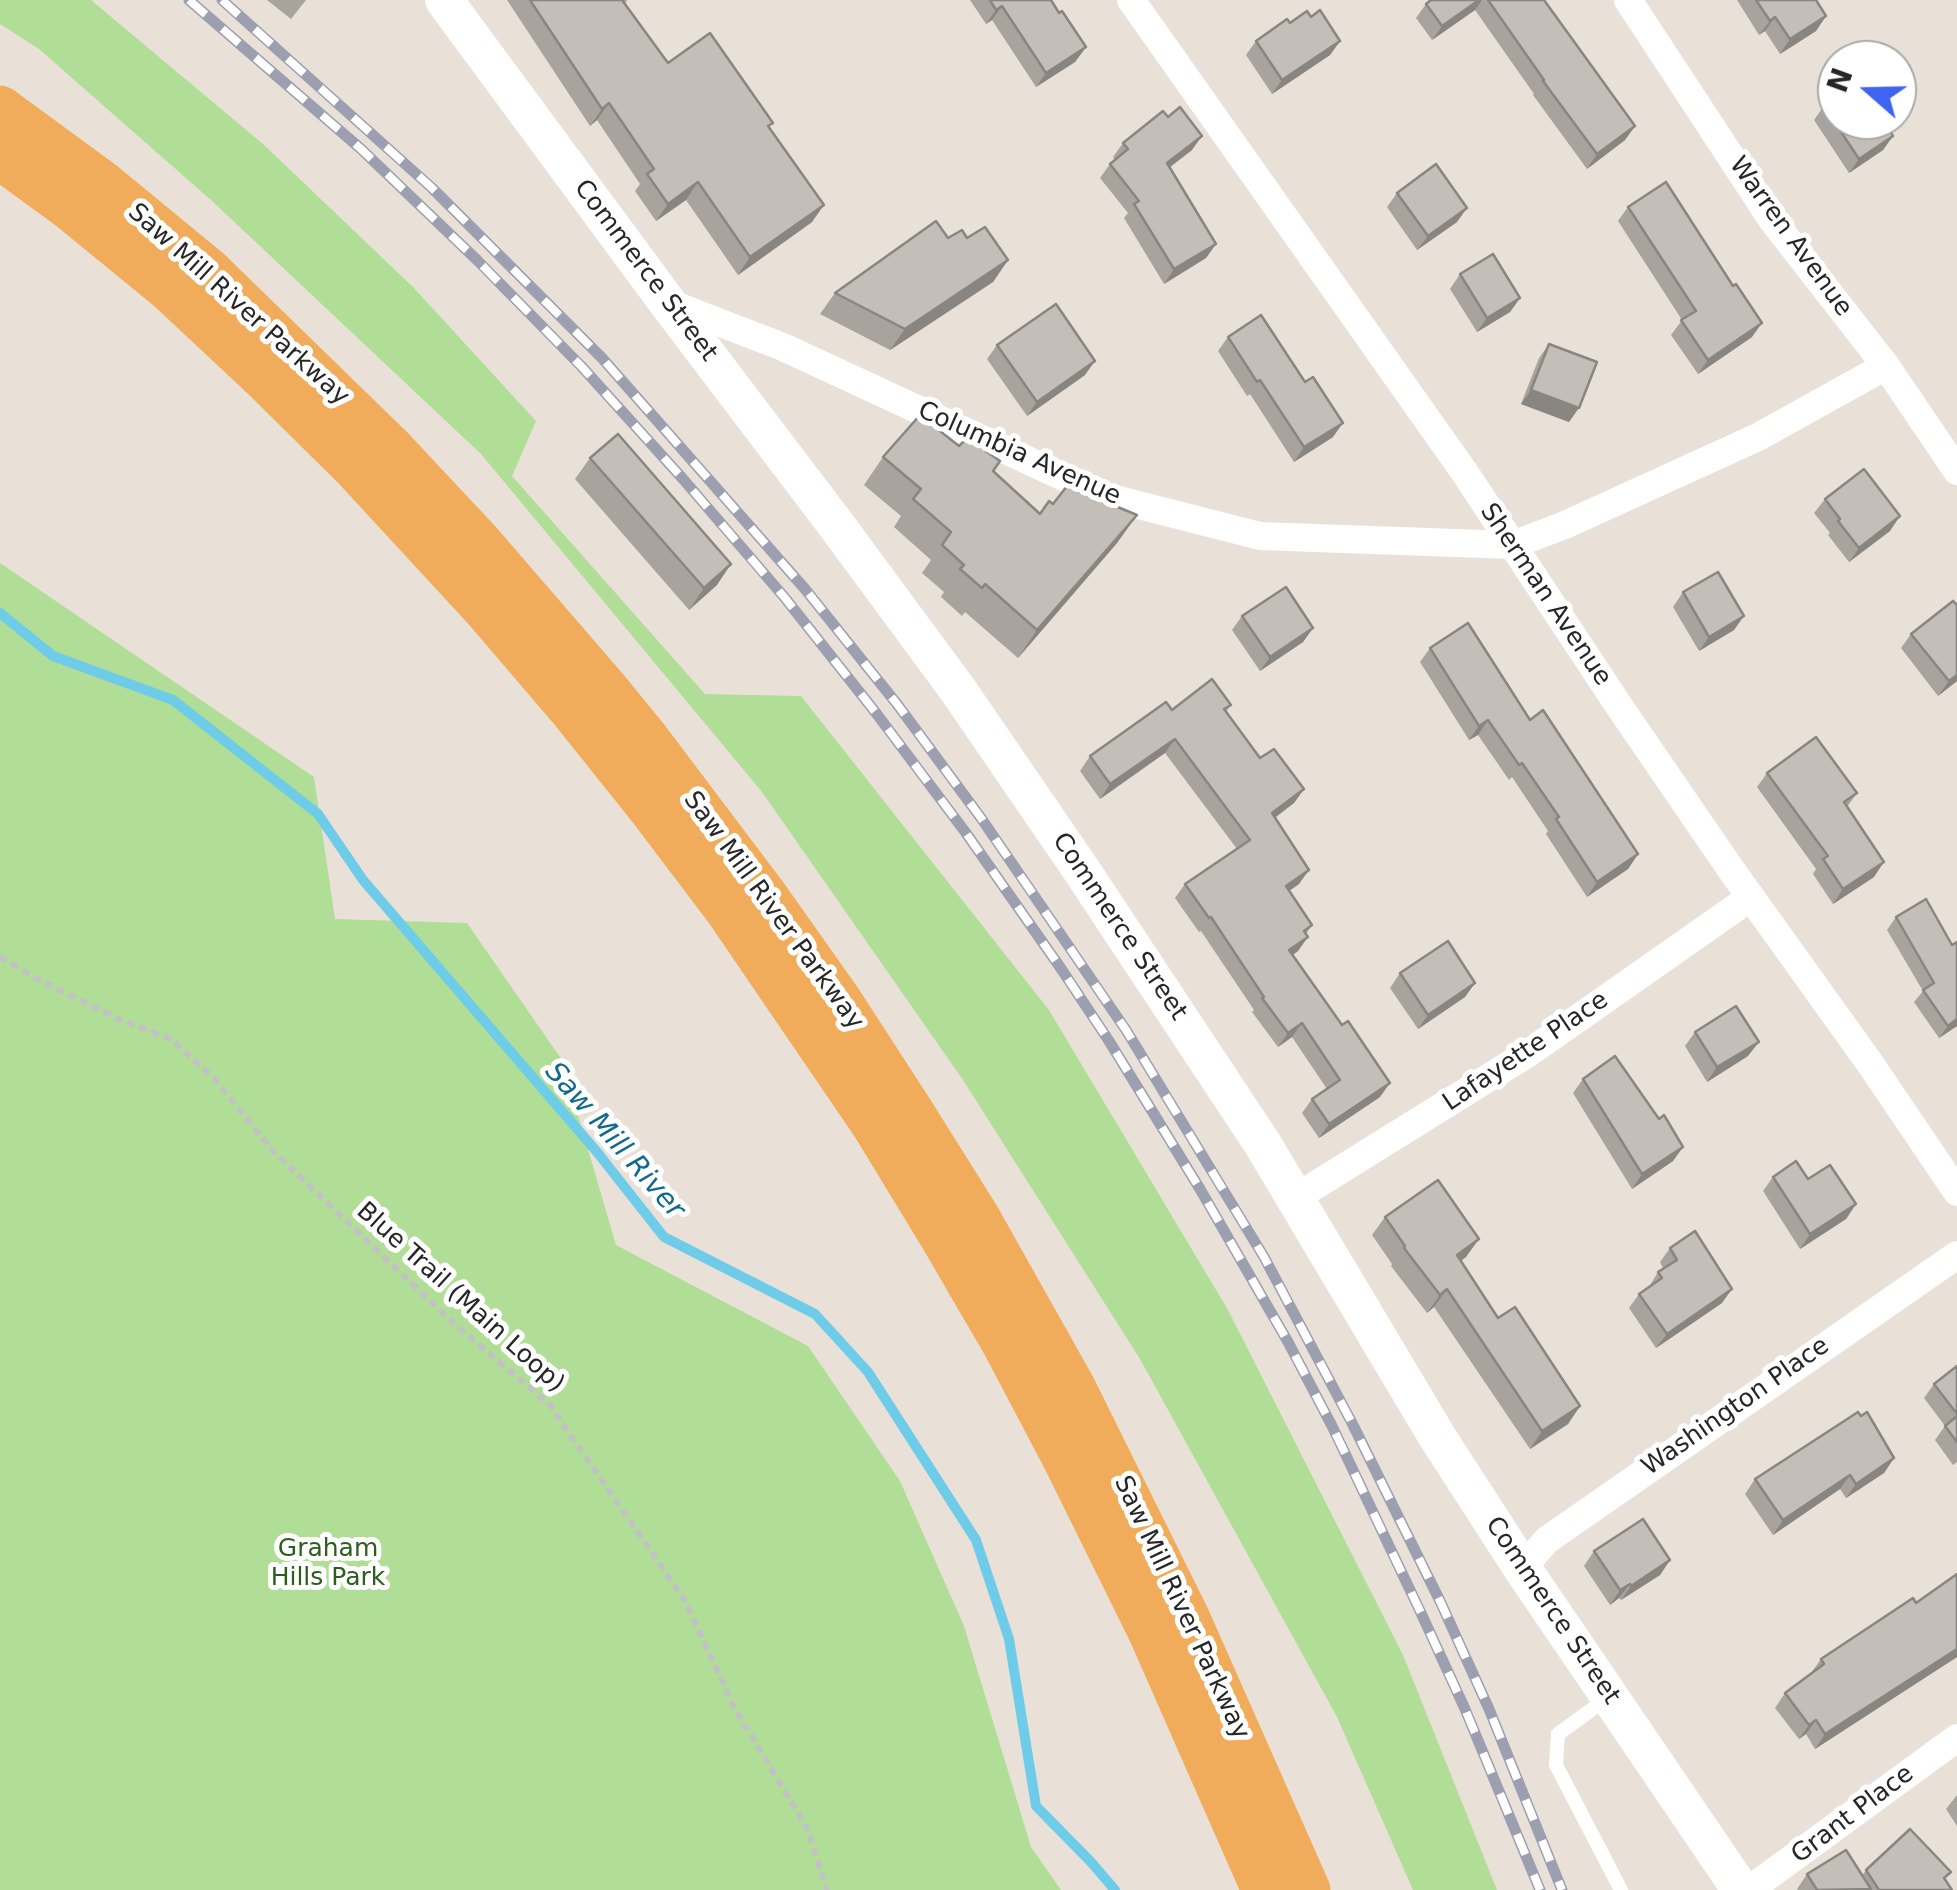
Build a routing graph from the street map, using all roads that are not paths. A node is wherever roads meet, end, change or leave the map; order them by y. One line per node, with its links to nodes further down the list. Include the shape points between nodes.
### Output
1 (444, 0): 6 (main road, Commerce Street)
2 (1131, 0): 9 (street, Sherman Avenue)
3 (1628, 0): 7 (street, Warren Avenue, via 1773,221)
4 (0, 108): 18 (highway, Saw Mill River Parkway, via 207,269 391,448 566,641 754,880 884,1067 1041,1328 1160,1561)
5 (0, 157): 17 (highway, Saw Mill River Parkway, via 168,289 355,468 549,684 728,911 908,1179 1035,1401 1150,1632)
6 (667, 302): 9 (street, Columbia Avenue, via 783,346 1107,498 1260,536); 12 (main road, Commerce Street, via 958,690)
7 (1886, 366): 8 (street, Warren Avenue); 9 (street, Columbia Avenue, via 1758,437)
8 (1957, 470)
9 (1512, 545): 10 (street, Sherman Avenue)
10 (1751, 898): 11 (street, Sherman Avenue); 12 (street, Lafayette Place, via 1530,1052)
11 (1957, 1192)
12 (1296, 1198): 14 (main road, Commerce Street)
13 (1957, 1255): 14 (street, Washington Place, via 1547,1540)
14 (1522, 1568): 15 (main road, Commerce Street)
15 (1610, 1696): 19 (lane, via 1558,1734 1556,1764); 20 (main road, Commerce Street)
16 (1957, 1738): 20 (street, Grant Place)
17 (1264, 1890)
18 (1308, 1890)
19 (1621, 1890)
20 (1745, 1890)

